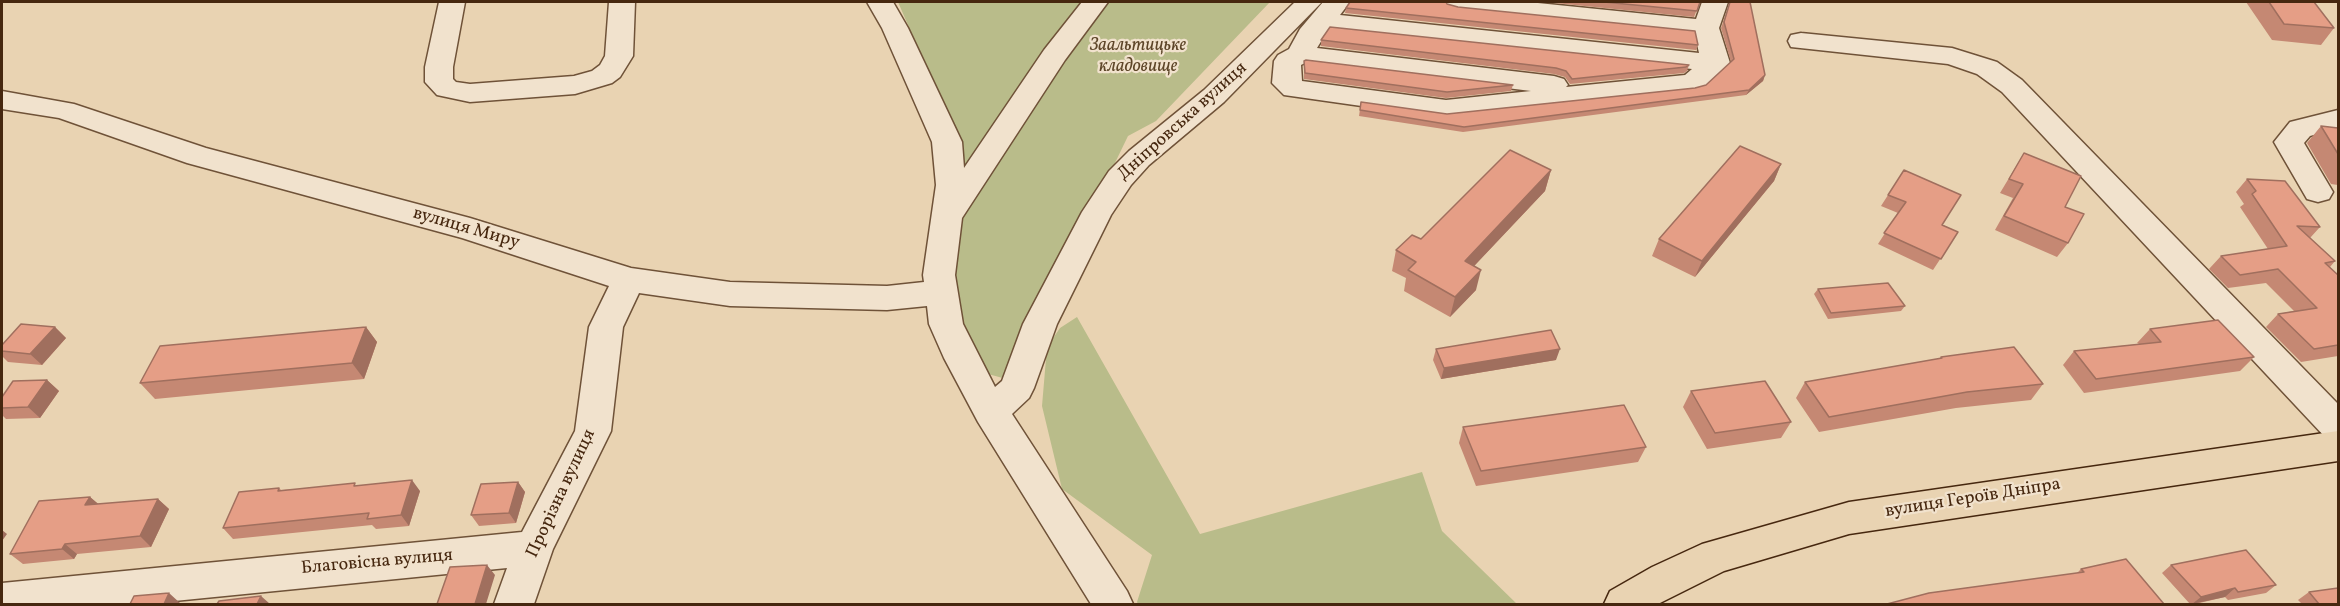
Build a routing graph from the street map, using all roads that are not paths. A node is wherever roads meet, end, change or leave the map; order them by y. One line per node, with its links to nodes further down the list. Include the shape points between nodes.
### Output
1 (452, 2): 2 (street, via 439,82 447,89 470,93 575,85 602,77 619,56)
2 (622, 2)
3 (880, 2): 16 (street, via 947,142 951,172)
4 (1095, 2): 16 (street, via 1054,56)
5 (1457, 2): 8 (street)
6 (1716, 2): 8 (street)
7 (1323, 8): 10 (street); 11 (street); 19 (street, Дніпровська вулиця, via 1139,158 1120,178 1097,212 1040,324 1017,388)
8 (1708, 15): 11 (street)
9 (1801, 41): 20 (street, via 1952,56 1987,68 2012,86)
10 (1300, 54): 12 (street); 12 (street, via 1288,61 1286,83 1294,89 1446,109)
11 (1716, 63): 12 (street, via 1693,83)
12 (1608, 91)
13 (2, 100): 17 (street, вулиця Миру, via 64,110 216,161 470,229)
14 (2338, 119): 15 (street, via 2300,129 2289,142)
15 (2318, 192)
16 (946, 218): 18 (street)
17 (631, 280): 18 (street, вулиця Миру, via 730,294 800,297 887,298); 22 (street, Прорізна вулиця, via 606,327 593,431)
18 (940, 293): 19 (street, via 946,324)
19 (991, 412): 26 (street)
20 (2338, 427)
21 (2338, 446): 27 (main road, вулиця Героїв Дніпра, via 1849,518 1716,556)
22 (534, 548): 23 (street, Благовісна вулиця); 25 (street, Прорізна вулиця)
23 (215, 591): 24 (street, Благовісна вулиця)
24 (2, 601)
25 (514, 604)
26 (1113, 604)
27 (1624, 604)

